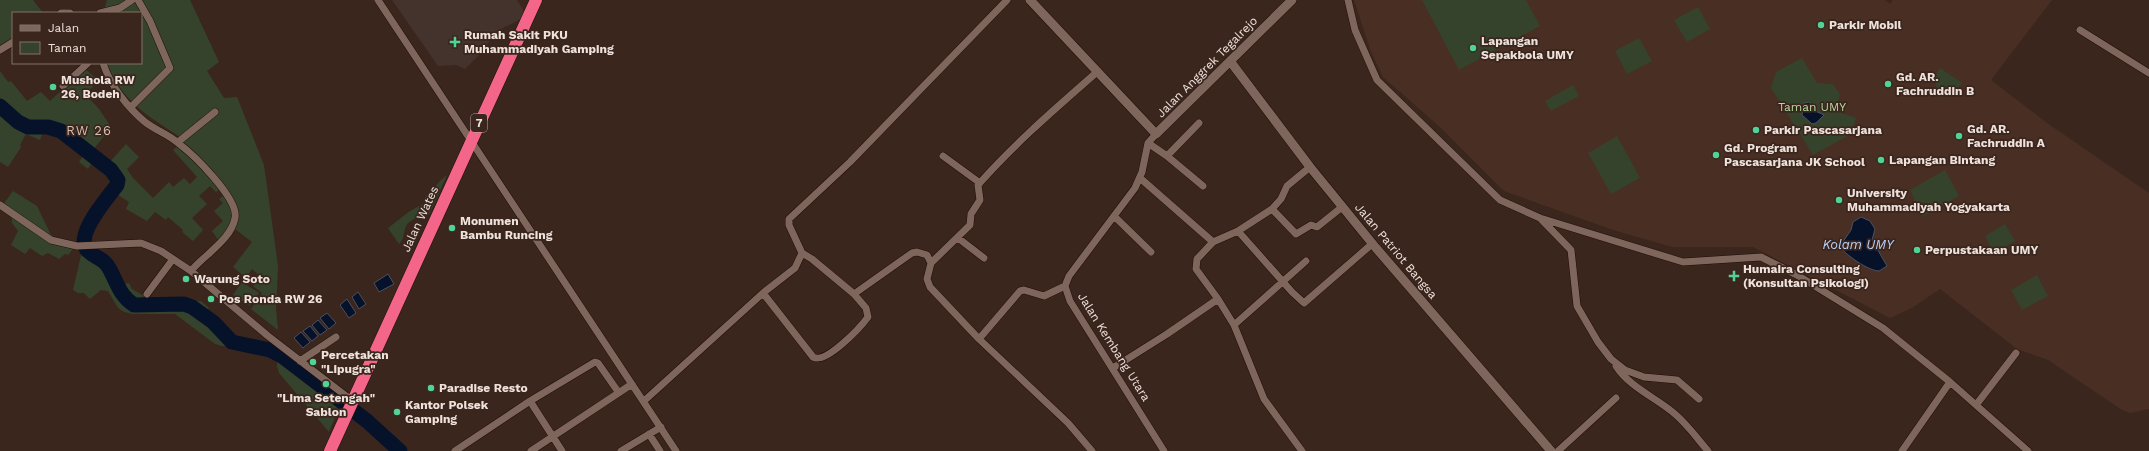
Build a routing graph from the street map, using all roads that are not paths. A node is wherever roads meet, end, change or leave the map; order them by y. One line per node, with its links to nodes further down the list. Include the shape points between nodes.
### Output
1 (132, 0): 10 (street)
2 (138, 0): 21 (street, via 170,68)
3 (378, 0): 25 (street)
4 (536, 0): 25 (highway, Jalan Wates / 7)
5 (1007, 0): 44 (street, via 850,162 789,219 789,225)
6 (1030, 0): 18 (street)
7 (1292, 0): 15 (street, Jalan Anggrek Tegalrejo)
8 (1348, 0): 38 (street, via 1355,30 1377,80 1498,198)
9 (115, 2): 10 (street)
10 (120, 8): 11 (street)
11 (104, 12)
12 (2080, 30): 19 (street)
13 (12, 43): 14 (street)
14 (0, 50)
15 (1230, 61): 24 (street, Jalan Anggrek Tegalrejo); 30 (street, Jalan Patriot Bangsa)
16 (87, 64): 20 (street)
17 (103, 64): 21 (street, via 113,84)
18 (1097, 72): 24 (street); 32 (street, via 1033,129)
19 (2149, 73)
20 (64, 86)
21 (131, 106): 26 (street, via 144,122)
22 (215, 112): 26 (street)
23 (1199, 124): 29 (street)
24 (1156, 134): 27 (street, Jalan Kembang Utara)
25 (471, 140): 64 (street); 70 (highway, Jalan Wates / 7)
26 (178, 142): 49 (street, via 220,187 235,209 235,219 226,238)
27 (1148, 143): 29 (street); 31 (street, Jalan Kembang Utara)
28 (943, 156): 32 (street)
29 (1167, 156): 33 (street)
30 (1310, 167): 35 (street, Jalan Patriot Bangsa); 36 (street, via 1289,183 1281,200)
31 (1140, 178): 37 (street, Jalan Kembang Utara); 41 (street)
32 (980, 183): 40 (street, via 980,200 970,216 971,223)
33 (1203, 186)
34 (0, 205): 46 (street, via 51,240 79,245 141,243)
35 (1342, 207): 36 (street, via 1317,228 1312,225 1296,234); 42 (street, Jalan Patriot Bangsa)
36 (1272, 209): 39 (street)
37 (1114, 216): 43 (street); 51 (street, Jalan Kembang Utara, via 1069,276)
38 (1540, 218): 60 (street, via 1571,250 1577,306); 63 (street, via 1683,262 1762,257 1797,274 1883,328)
39 (1238, 231): 41 (street); 50 (street)
40 (958, 238): 45 (street); 48 (street)
41 (1213, 242): 55 (street, via 1197,259 1196,265 1200,275)
42 (1372, 244): 50 (street, via 1306,302 1300,300); 85 (street, Jalan Patriot Bangsa)
43 (1152, 252)
44 (802, 254): 52 (street, via 795,268); 54 (street, via 812,259)
45 (984, 258)
46 (173, 259): 49 (street); 53 (street)
47 (1306, 261): 50 (street)
48 (931, 263): 54 (street, via 929,257 924,254 912,253); 58 (street, via 927,279 930,287)
49 (191, 271): 61 (street)
50 (1283, 281): 56 (street)
51 (1065, 286): 58 (street, via 1044,296 1024,290 1020,292); 62 (street, Jalan Kembang Utara, via 1070,301)
52 (763, 293): 54 (street, via 813,357 818,359 826,357 868,317 866,308); 69 (street)
53 (147, 294)
54 (854, 294)
55 (1218, 298): 56 (street); 62 (street)
56 (1234, 325): 84 (street, via 1264,399)
57 (336, 337): 61 (street)
58 (979, 339): 82 (street, via 1068,423)
59 (2016, 353): 71 (street)
60 (1611, 360): 67 (street, via 1625,370 1644,377 1677,380); 87 (street, via 1624,377 1681,419)
61 (300, 361): 70 (street)
62 (1114, 368): 83 (street, Jalan Kembang Utara)
63 (1950, 382): 71 (street); 88 (street)
64 (632, 384): 65 (street); 69 (street)
65 (619, 393): 68 (street, via 595,362); 74 (street)
66 (1616, 398): 86 (street)
67 (1699, 399)
68 (530, 401): 74 (street); 76 (street)
69 (644, 401): 72 (street)
70 (352, 403): 75 (highway, Jalan Wates / 7)
71 (1976, 405): 89 (street)
72 (661, 427): 73 (street); 81 (street)
73 (649, 434): 79 (street); 80 (street)
74 (552, 437): 77 (street); 78 (street)
75 (330, 451)
76 (455, 451)
77 (531, 451)
78 (562, 451)
79 (621, 451)
80 (660, 451)
81 (676, 451)
82 (1092, 451)
83 (1164, 451)
84 (1302, 451)
85 (1551, 451)
86 (1558, 451)
87 (1708, 451)
88 (1902, 451)
89 (2028, 451)

